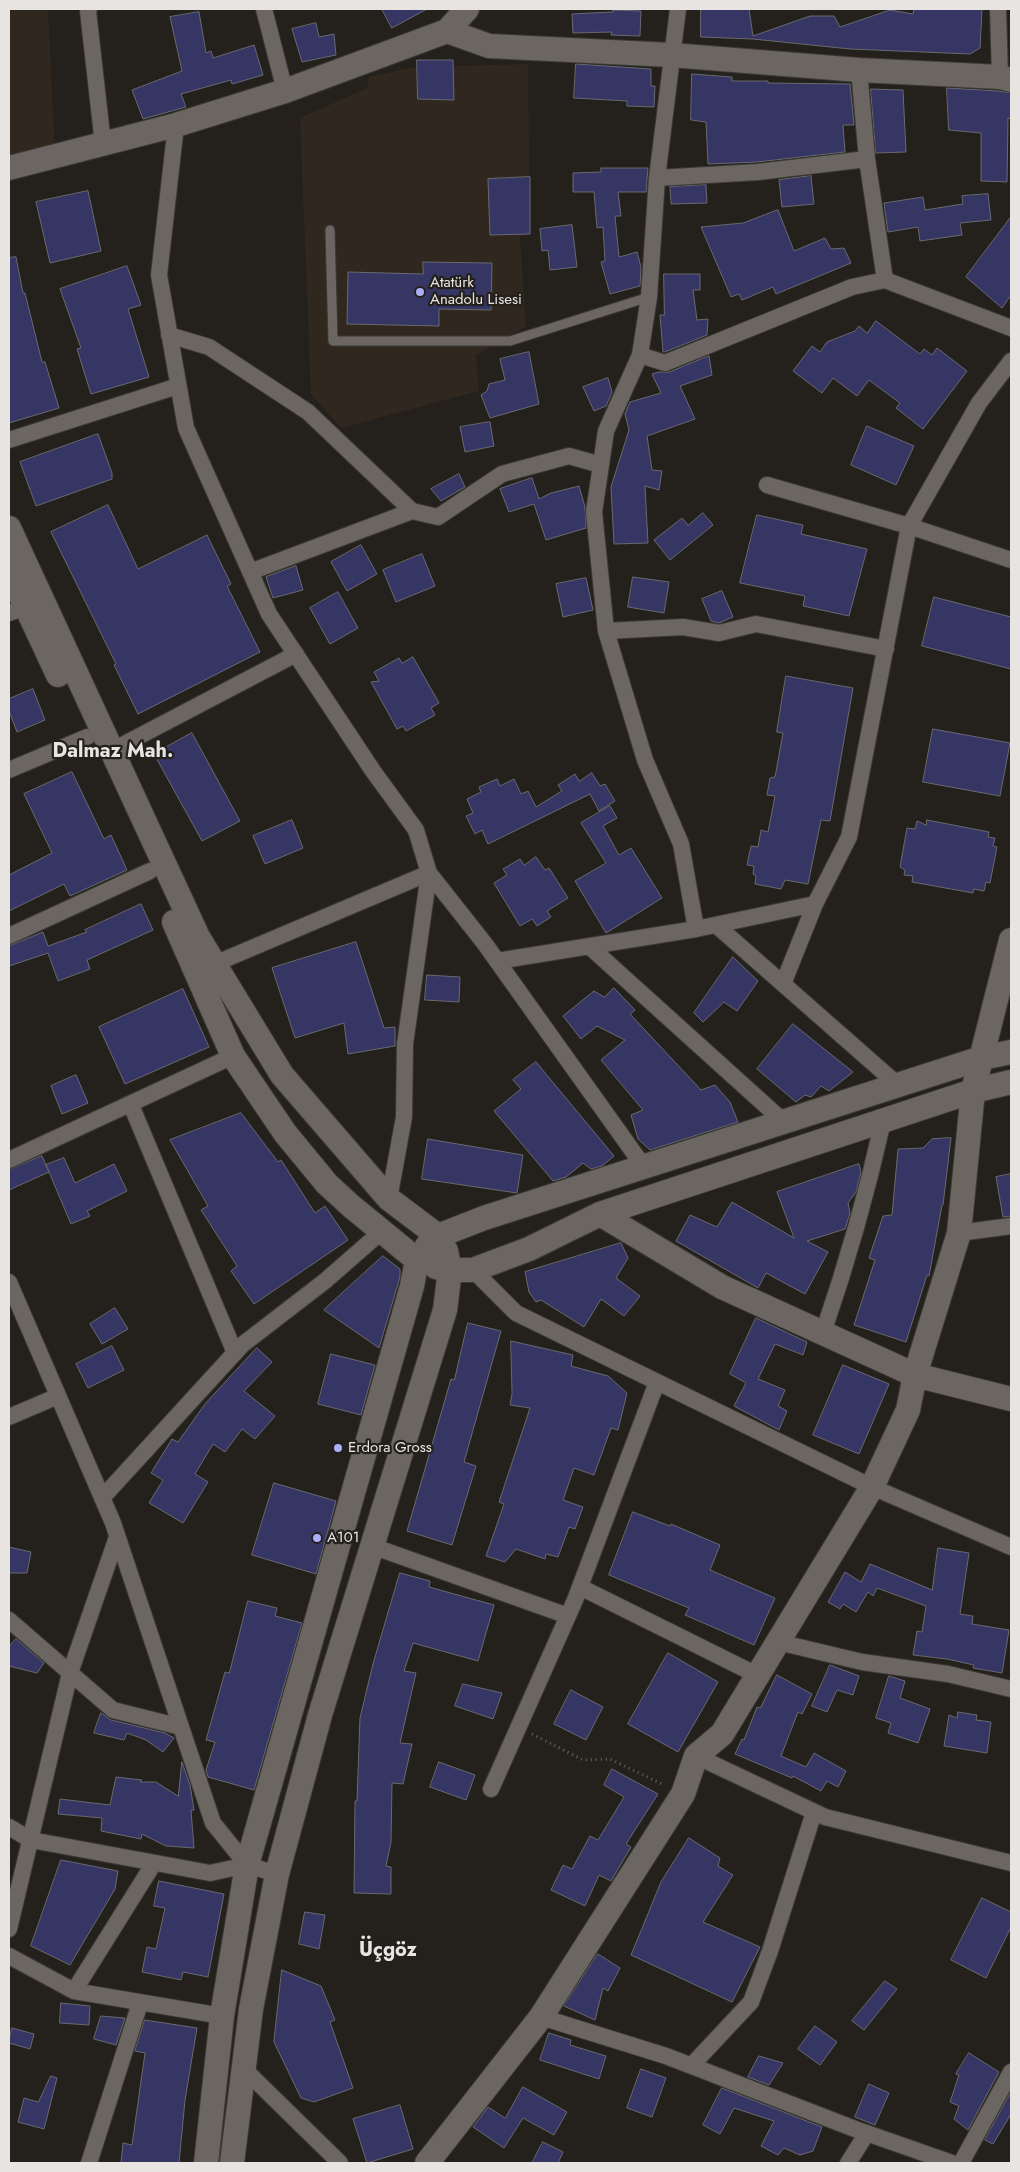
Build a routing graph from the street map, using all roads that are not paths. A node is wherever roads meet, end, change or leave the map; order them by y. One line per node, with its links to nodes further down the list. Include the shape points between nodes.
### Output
1 (89, 9): 12 (street)
2 (264, 9): 10 (street)
3 (467, 9): 6 (main road)
4 (678, 9): 7 (street)
5 (998, 9): 9 (street)
6 (447, 31): 7 (main road, via 489,46); 10 (main road)
7 (671, 56): 8 (main road); 15 (street)
8 (859, 70): 9 (main road); 13 (street)
9 (1005, 79)
10 (285, 91): 11 (main road)
11 (176, 125): 12 (main road); 20 (street, via 159,275)
12 (103, 144): 14 (main road)
13 (867, 159): 15 (street, via 758,172); 17 (street)
14 (9, 168)
15 (657, 178): 18 (street)
16 (330, 230): 18 (lane, via 333,340 510,341)
17 (885, 280): 19 (street); 21 (street, via 852,287 665,362)
18 (649, 296): 21 (street)
19 (1011, 328)
20 (169, 335): 23 (street); 27 (street, via 209,347 308,412)
21 (640, 355): 25 (street, via 606,431)
22 (1011, 361): 28 (street, via 979,404)
23 (178, 386): 24 (street); 32 (street, via 186,428)
24 (9, 440)
25 (601, 465): 27 (street, via 569,456 502,474 438,517); 34 (street, via 594,512)
26 (767, 485): 28 (street)
27 (412, 511): 32 (street)
28 (910, 526): 30 (street); 35 (street)
29 (9, 528): 38 (main road)
30 (1011, 560)
31 (9, 570): 33 (main road)
32 (250, 572): 36 (street, via 269,614)
33 (17, 610): 37 (main road)
34 (606, 631): 35 (street, via 683,627 719,633 756,624); 44 (street, via 645,760 681,844)
35 (886, 649): 42 (street, via 849,837)
36 (296, 654): 38 (street); 41 (street, via 416,830)
37 (87, 737): 39 (street); 40 (main road)
38 (110, 751): 49 (main road, via 198,937)
39 (9, 770)
40 (150, 871): 45 (street); 52 (main road)
41 (429, 873): 48 (street); 49 (street); 62 (street, via 405,1044 404,1117)
42 (815, 904): 43 (street); 50 (street)
43 (716, 925): 44 (street); 50 (street)
44 (696, 929): 47 (street)
45 (9, 936)
46 (1011, 940): 53 (main road)
47 (589, 946): 48 (street); 59 (street)
48 (497, 961): 61 (street)
49 (214, 964): 62 (main road, via 282,1075)
50 (783, 984): 55 (street)
51 (1011, 1052): 53 (main road)
52 (234, 1056): 57 (street); 65 (main road, via 309,1163 350,1206)
53 (982, 1058): 55 (main road); 56 (main road)
54 (1011, 1082): 56 (main road)
55 (898, 1085): 59 (main road)
56 (973, 1091): 58 (main road); 66 (main road)
57 (131, 1105): 60 (street); 72 (street)
58 (883, 1121): 63 (main road); 71 (street, via 848,1260)
59 (784, 1122): 61 (main road)
60 (9, 1160)
61 (644, 1167): 67 (main road)
62 (389, 1199): 67 (main road)
63 (600, 1214): 69 (main road, via 529,1249); 71 (main road, via 722,1287)
64 (1011, 1226): 66 (street)
65 (381, 1232): 68 (main road); 72 (street)
66 (959, 1233): 73 (main road)
67 (438, 1236): 68 (main road); 69 (main road)
68 (417, 1260): 69 (main road); 98 (main road)
69 (462, 1270): 74 (street, via 516,1313); 81 (main road, via 445,1310)
70 (9, 1282): 75 (street)
71 (823, 1333): 73 (main road)
72 (236, 1353): 79 (street)
73 (915, 1375): 76 (main road); 78 (main road, via 908,1410)
74 (657, 1382): 78 (street); 83 (street)
75 (58, 1396): 77 (street); 79 (street)
76 (1011, 1399)
77 (9, 1417)
78 (872, 1487): 82 (street); 86 (main road)
79 (102, 1498): 80 (street)
80 (118, 1537): 87 (street); 90 (street)
81 (372, 1546): 84 (street); 99 (main road, via 320,1715)
82 (1011, 1547)
83 (580, 1587): 84 (street); 88 (street)
84 (568, 1616): 92 (street)
85 (9, 1620): 87 (street)
86 (778, 1642): 88 (main road); 89 (street, via 862,1662 948,1674)
87 (70, 1672): 90 (street, via 113,1710); 95 (street)
88 (759, 1676): 91 (main road, via 722,1734)
89 (1011, 1689)
90 (181, 1727): 98 (street, via 213,1823)
91 (696, 1756): 93 (street); 105 (main road, via 683,1794)
92 (491, 1789)
93 (814, 1812): 97 (street); 106 (street, via 751,2002)
94 (9, 1827): 95 (street)
95 (31, 1840): 96 (street); 100 (street)
96 (154, 1863): 98 (street, via 210,1873); 102 (street)
97 (1011, 1864)
98 (247, 1865): 99 (street); 104 (main road)
99 (277, 1874): 107 (main road, via 250,2009)
100 (9, 1929)
101 (9, 1956): 102 (street)
102 (74, 1991): 103 (street)
103 (140, 2003): 104 (street); 110 (street)
104 (222, 2016): 111 (main road)
105 (541, 2017): 106 (street); 114 (main road)
106 (692, 2066): 109 (street)
107 (243, 2068): 112 (main road); 113 (street)
108 (1011, 2072): 117 (street)
109 (868, 2133): 115 (street); 116 (street)
110 (89, 2163)
111 (206, 2163)
112 (232, 2163)
113 (340, 2163)
114 (427, 2163)
115 (848, 2163)
116 (952, 2163)
117 (961, 2163)

